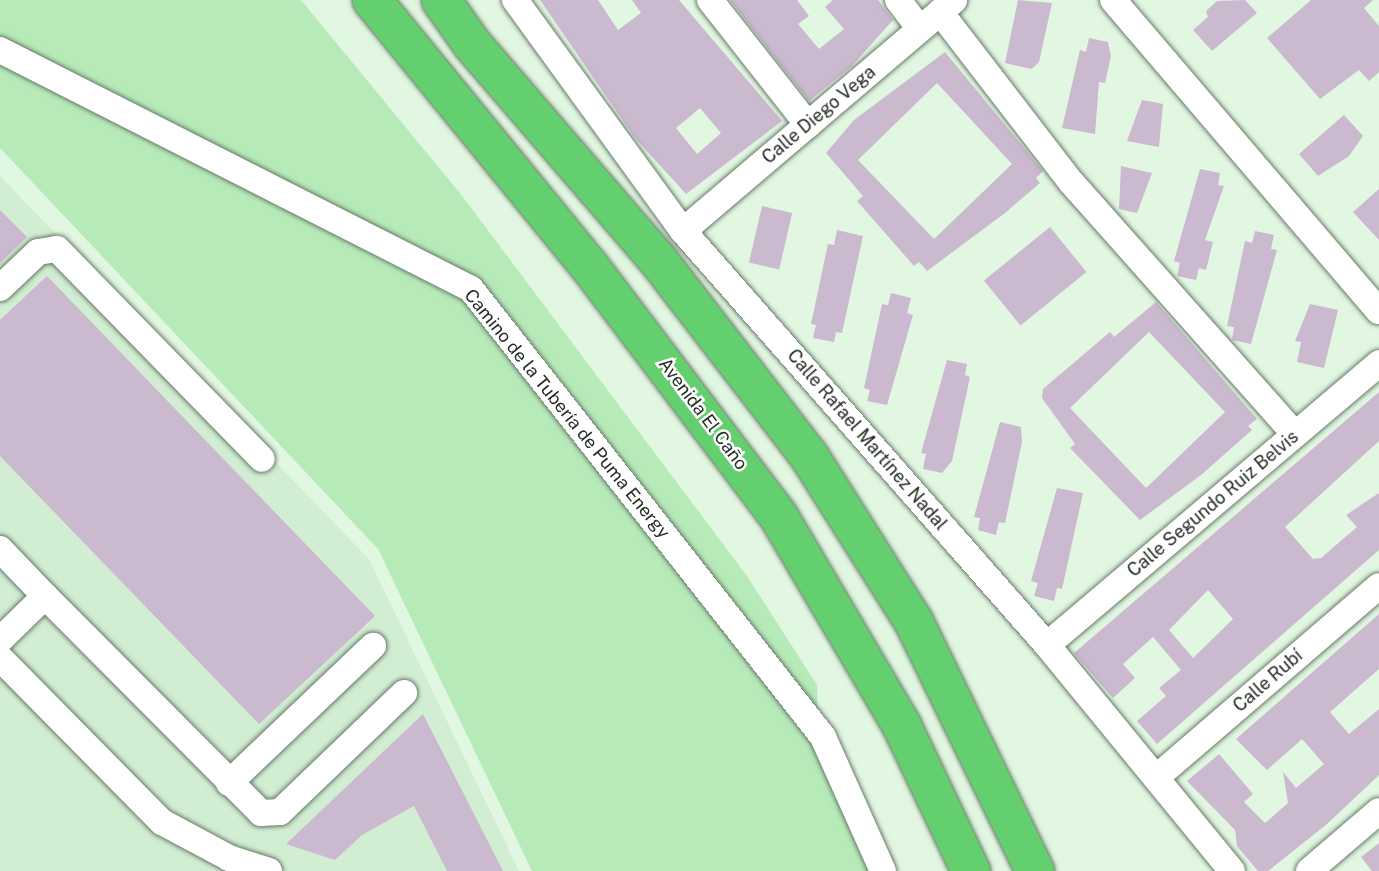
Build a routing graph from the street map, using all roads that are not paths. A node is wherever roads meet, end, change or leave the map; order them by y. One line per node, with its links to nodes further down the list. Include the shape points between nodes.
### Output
1 (372, 0): 25 (highway, Avenida El Caño, via 697,403 826,587)
2 (441, 0): 34 (highway, via 472,44 658,260 809,456 914,622)
3 (515, 0): 11 (street, Calle Rafael Martínez Nadal)
4 (710, 0): 10 (street)
5 (898, 0): 8 (street)
6 (1113, 0): 13 (street)
7 (947, 6): 8 (street, Calle Diego Vega); 15 (street, via 1071,182)
8 (920, 29): 10 (street, Calle Diego Vega)
9 (0, 50): 31 (street, Camino de la Tubería de Puma Energy, via 471,289 823,737)
10 (808, 125): 11 (street, Calle Diego Vega)
11 (682, 231): 21 (street, Calle Rafael Martínez Nadal)
12 (0, 288): 16 (street, via 38,252 57,249)
13 (1379, 311)
14 (1379, 363): 15 (street, Calle Segundo Ruiz Belvis)
15 (1295, 434): 21 (street, Calle Segundo Ruiz Belvis)
16 (262, 459)
17 (0, 549): 19 (street)
18 (1379, 586): 26 (street, Calle Rubí)
19 (45, 596): 20 (street); 27 (street)
20 (0, 640)
21 (1047, 645): 26 (street, Calle Rafael Martínez Nadal)
22 (373, 646): 27 (street)
23 (0, 658): 30 (street, via 162,822 229,858)
24 (404, 693): 27 (street, via 280,812 261,813)
25 (902, 726): 32 (highway); 33 (highway, Avenida El Caño)
26 (1158, 776): 35 (street, Calle Rafael Martínez Nadal)
27 (229, 783)
28 (1379, 811): 29 (street)
29 (1319, 868)
30 (269, 871)
31 (883, 871)
32 (946, 871)
33 (971, 871)
34 (1035, 871)
35 (1232, 871)

